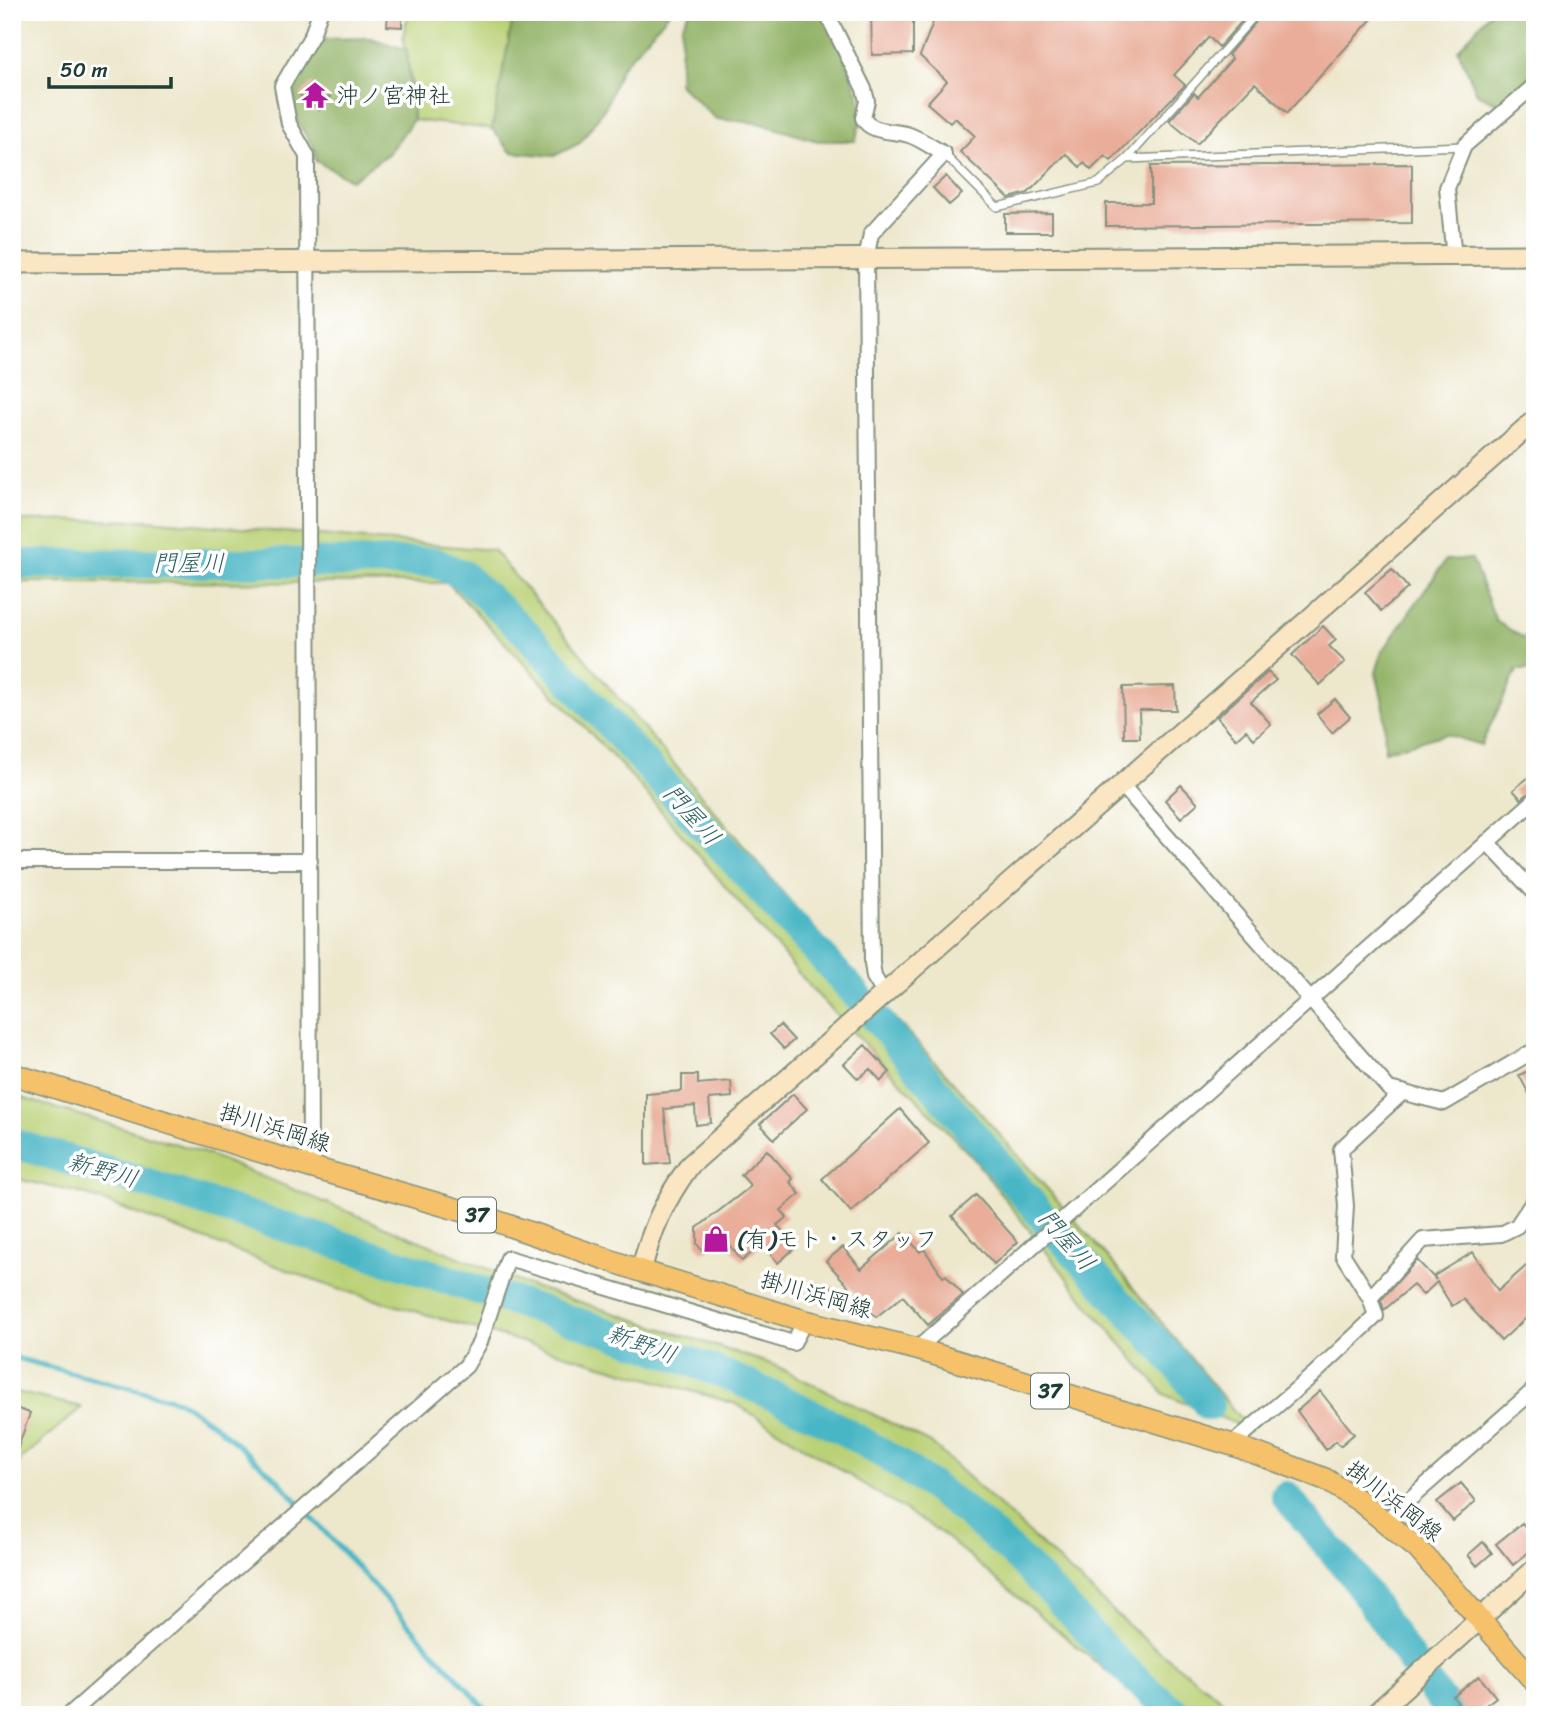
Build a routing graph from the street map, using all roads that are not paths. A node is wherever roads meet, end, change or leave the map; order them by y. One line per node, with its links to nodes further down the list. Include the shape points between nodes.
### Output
1 (320, 12): 11 (street, via 282,86 289,124 307,156)
2 (827, 12): 6 (street, via 864,89 866,123 909,135)
3 (1258, 12): 7 (lane)
4 (1535, 85): 5 (street)
5 (1464, 146): 7 (lane); 9 (street, via 1447,188)
6 (944, 153): 7 (lane, via 997,208 1098,183); 10 (street, via 872,234)
7 (1128, 159)
8 (1535, 255): 9 (street)
9 (1454, 258): 10 (street)
10 (866, 259): 11 (street); 20 (street, via 872,963)
11 (306, 262): 12 (street); 18 (street)
12 (12, 264)
13 (1535, 420): 14 (street)
14 (1121, 783): 20 (street); 21 (street)
15 (1535, 800): 16 (street)
16 (1487, 842): 19 (street); 21 (street)
17 (12, 861): 18 (street)
18 (310, 861): 25 (street)
19 (1535, 893)
20 (884, 993): 27 (street, via 690,1165 651,1229)
21 (1308, 999): 24 (street, via 1389,1088); 30 (street)
22 (1535, 1050): 24 (street, via 1444,1103)
23 (12, 1073): 25 (main road, 掛川浜岡線 / 37)
24 (1403, 1092): 28 (street, via 1341,1149 1346,1206 1343,1255)
25 (310, 1167): 27 (main road, 掛川浜岡線 / 37, via 484,1217)
26 (1535, 1199): 28 (street, via 1517,1226 1501,1234 1423,1240)
27 (640, 1271): 29 (main road, 掛川浜岡線 / 37)
28 (1370, 1298): 32 (street, via 1376,1317)
29 (805, 1321): 30 (main road, 掛川浜岡線 / 37); 37 (street, via 793,1343 508,1258 480,1342 466,1366)
30 (917, 1349): 32 (main road, 掛川浜岡線 / 37)
31 (1535, 1389): 33 (street)
32 (1231, 1445): 33 (main road, 掛川浜岡線 / 37, via 1325,1479)
33 (1385, 1521): 35 (main road, 掛川浜岡線 / 37, via 1418,1549)
34 (1535, 1569): 35 (street)
35 (1481, 1618): 36 (main road, 掛川浜岡線 / 37); 38 (street)
36 (1535, 1682)
37 (69, 1715)
38 (1374, 1715)

